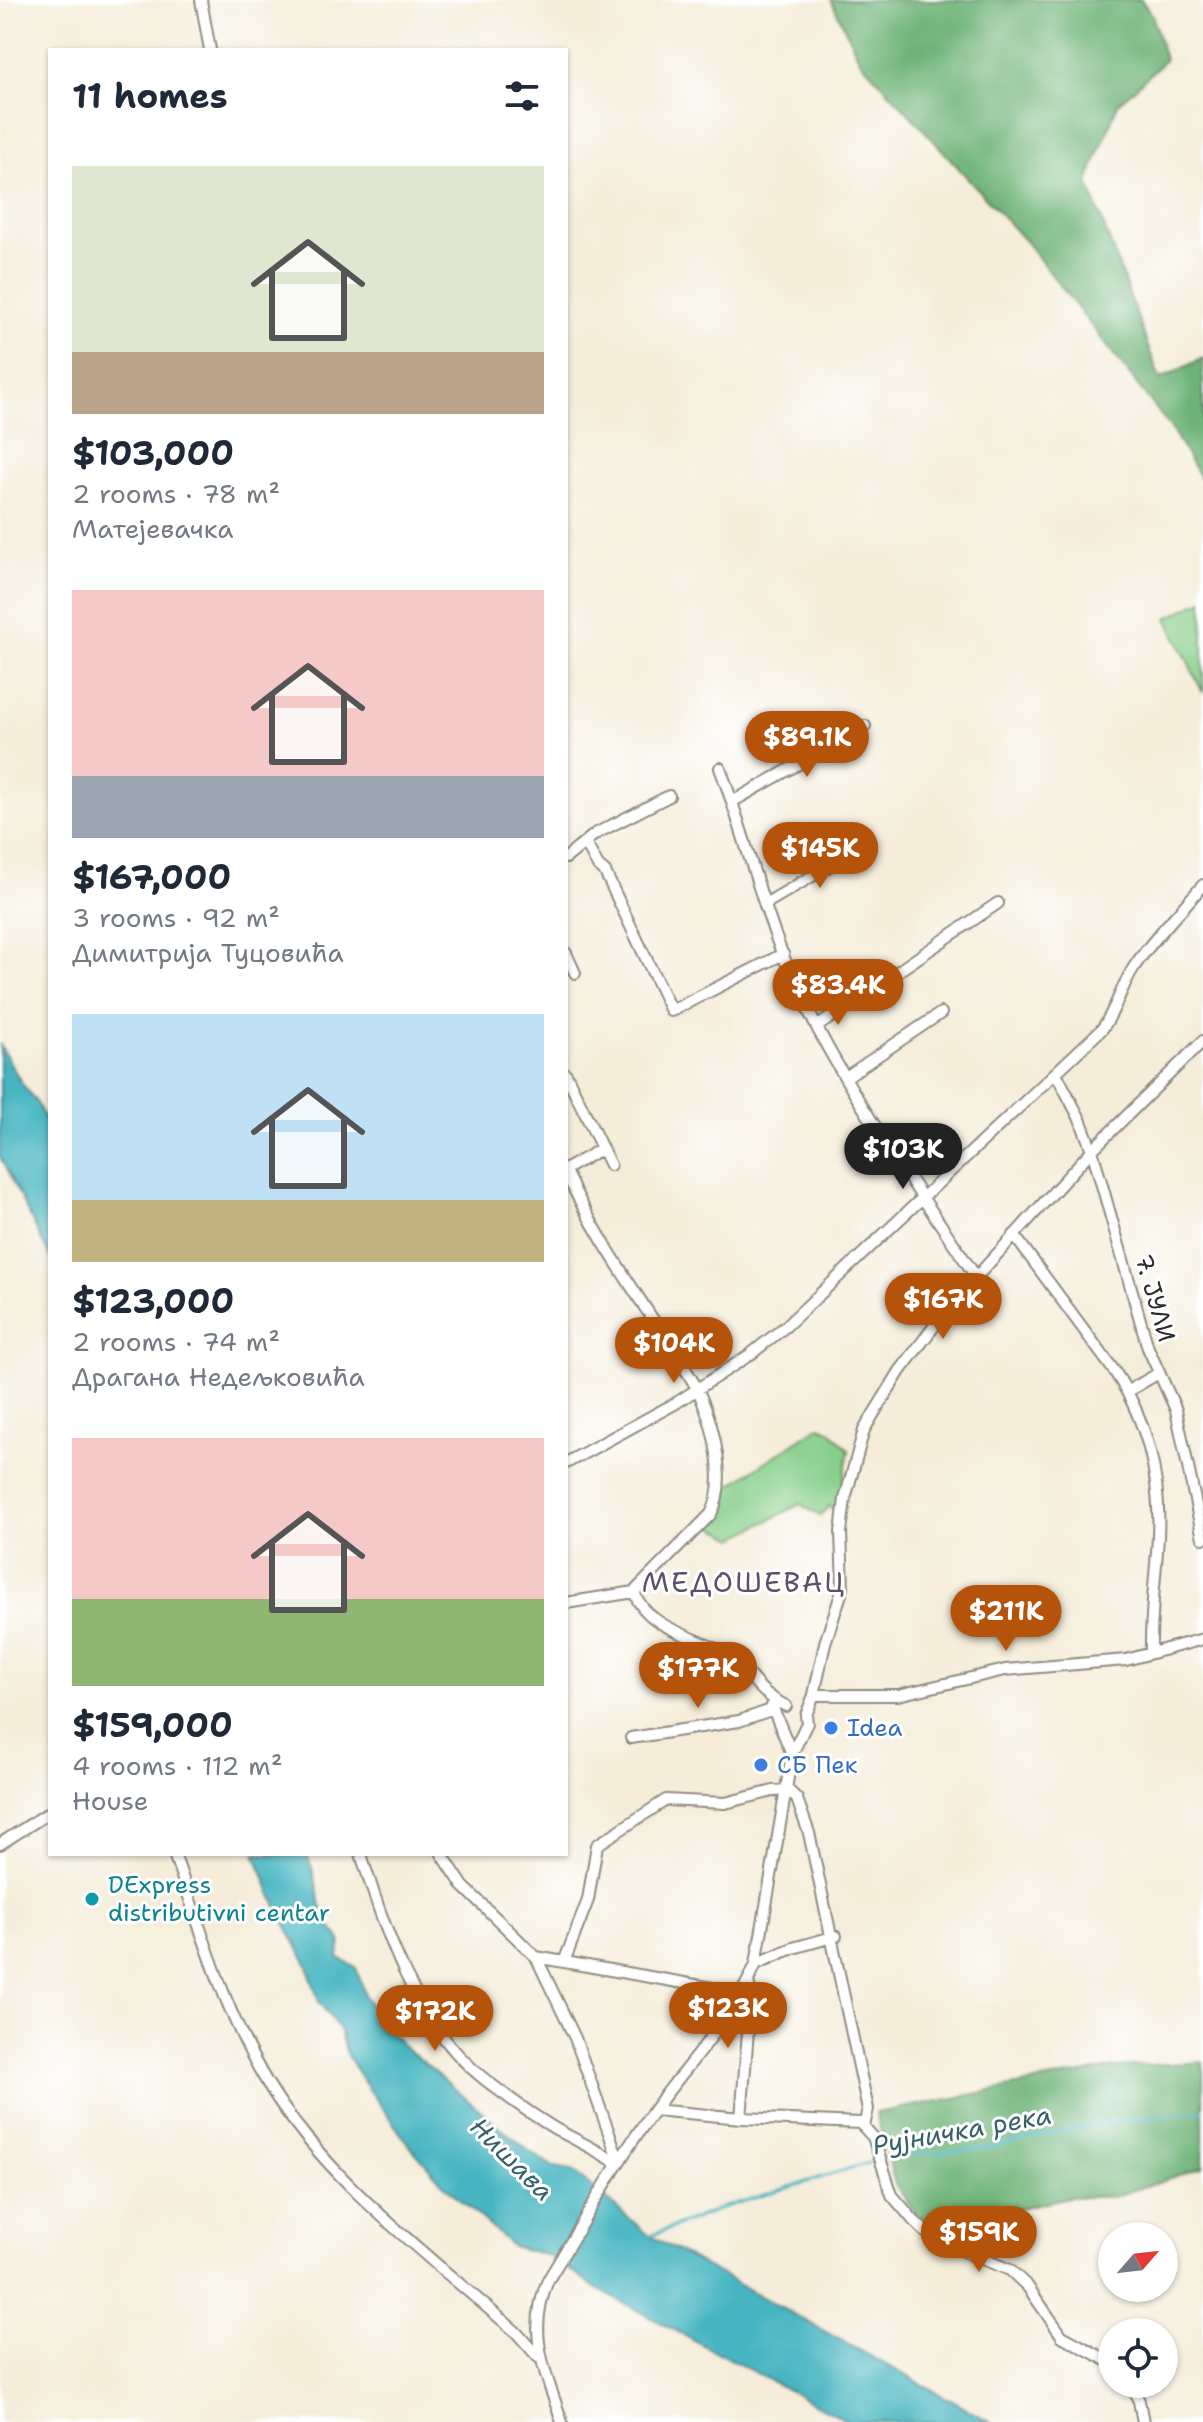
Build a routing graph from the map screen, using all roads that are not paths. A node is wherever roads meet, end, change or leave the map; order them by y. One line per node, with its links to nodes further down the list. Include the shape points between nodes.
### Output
1 (201, 0): 2 (street)
2 (210, 48)
3 (865, 726): 6 (street)
4 (720, 768): 6 (street)
5 (669, 796): 7 (street)
6 (732, 802): 12 (street)
7 (585, 842): 9 (street); 13 (street, via 605,872 671,1011)
8 (858, 849): 12 (street)
9 (568, 856)
10 (1203, 885): 19 (street, via 1141,956 1102,1029)
11 (998, 903): 17 (street)
12 (765, 904): 13 (street)
13 (783, 954): 17 (street)
14 (568, 957): 15 (street)
15 (575, 973)
16 (941, 1013): 20 (street)
17 (818, 1026): 20 (street)
18 (1203, 1041): 23 (street)
19 (1056, 1073): 23 (street, 7. ЈУЛИ); 27 (street)
20 (846, 1077): 27 (street)
21 (568, 1078): 22 (street)
22 (601, 1149): 24 (street); 25 (street)
23 (1092, 1150): 28 (street); 30 (street, 7. ЈУЛИ)
24 (610, 1165)
25 (568, 1170)
26 (568, 1175): 31 (street, via 632,1289)
27 (922, 1196): 29 (street); 31 (street, via 786,1326)
28 (1014, 1235): 29 (street); 32 (street)
29 (976, 1277): 40 (street, via 900,1371 864,1430 842,1517 843,1588)
30 (1159, 1373): 32 (street); 34 (street, 7. ЈУЛИ, via 1176,1410)
31 (697, 1389): 33 (street); 35 (street, via 717,1456 715,1506)
32 (1128, 1391): 38 (street, via 1149,1446 1158,1511)
33 (568, 1462)
34 (1203, 1538)
35 (634, 1592): 36 (street); 39 (street, via 648,1613 729,1657)
36 (568, 1603)
37 (1203, 1639): 38 (street)
38 (1151, 1653): 40 (street, via 1126,1660 1005,1670 898,1695)
39 (768, 1697): 41 (street); 43 (street)
40 (812, 1698): 42 (street)
41 (786, 1706): 42 (street); 43 (street)
42 (803, 1711): 45 (street, via 807,1723)
43 (776, 1712): 44 (street); 46 (street)
44 (783, 1732): 45 (street); 47 (street)
45 (801, 1732): 47 (street)
46 (631, 1738)
47 (792, 1754): 48 (street)
48 (788, 1790): 54 (street, via 805,1815); 56 (street, via 725,1803 666,1800 605,1839 594,1849 588,1900); 57 (street)
49 (48, 1813): 50 (street)
50 (0, 1844)
51 (175, 1856): 65 (street, via 238,2027 286,2112 360,2195)
52 (362, 1856): 63 (street, via 394,1949 447,2042 473,2070 517,2103)
53 (443, 1856): 55 (street, via 463,1886)
54 (835, 1936): 57 (street); 62 (street, via 868,2109)
55 (536, 1957): 56 (street); 63 (street, via 575,2038)
56 (564, 1962): 59 (street)
57 (756, 1964): 58 (street)
58 (748, 1982): 59 (street); 61 (street)
59 (741, 1993): 60 (street)
60 (654, 2110): 61 (street); 63 (street)
61 (741, 2118): 62 (street, via 849,2121)
62 (864, 2126): 66 (street, via 892,2195 933,2239 1010,2270 1062,2336)
63 (619, 2163): 64 (street, via 548,2280)
64 (537, 2322): 65 (street); 67 (street)
65 (516, 2332): 67 (street)
66 (1098, 2355)
67 (542, 2362): 69 (street)
68 (1137, 2398): 70 (street)
69 (562, 2422)
70 (1143, 2422)

